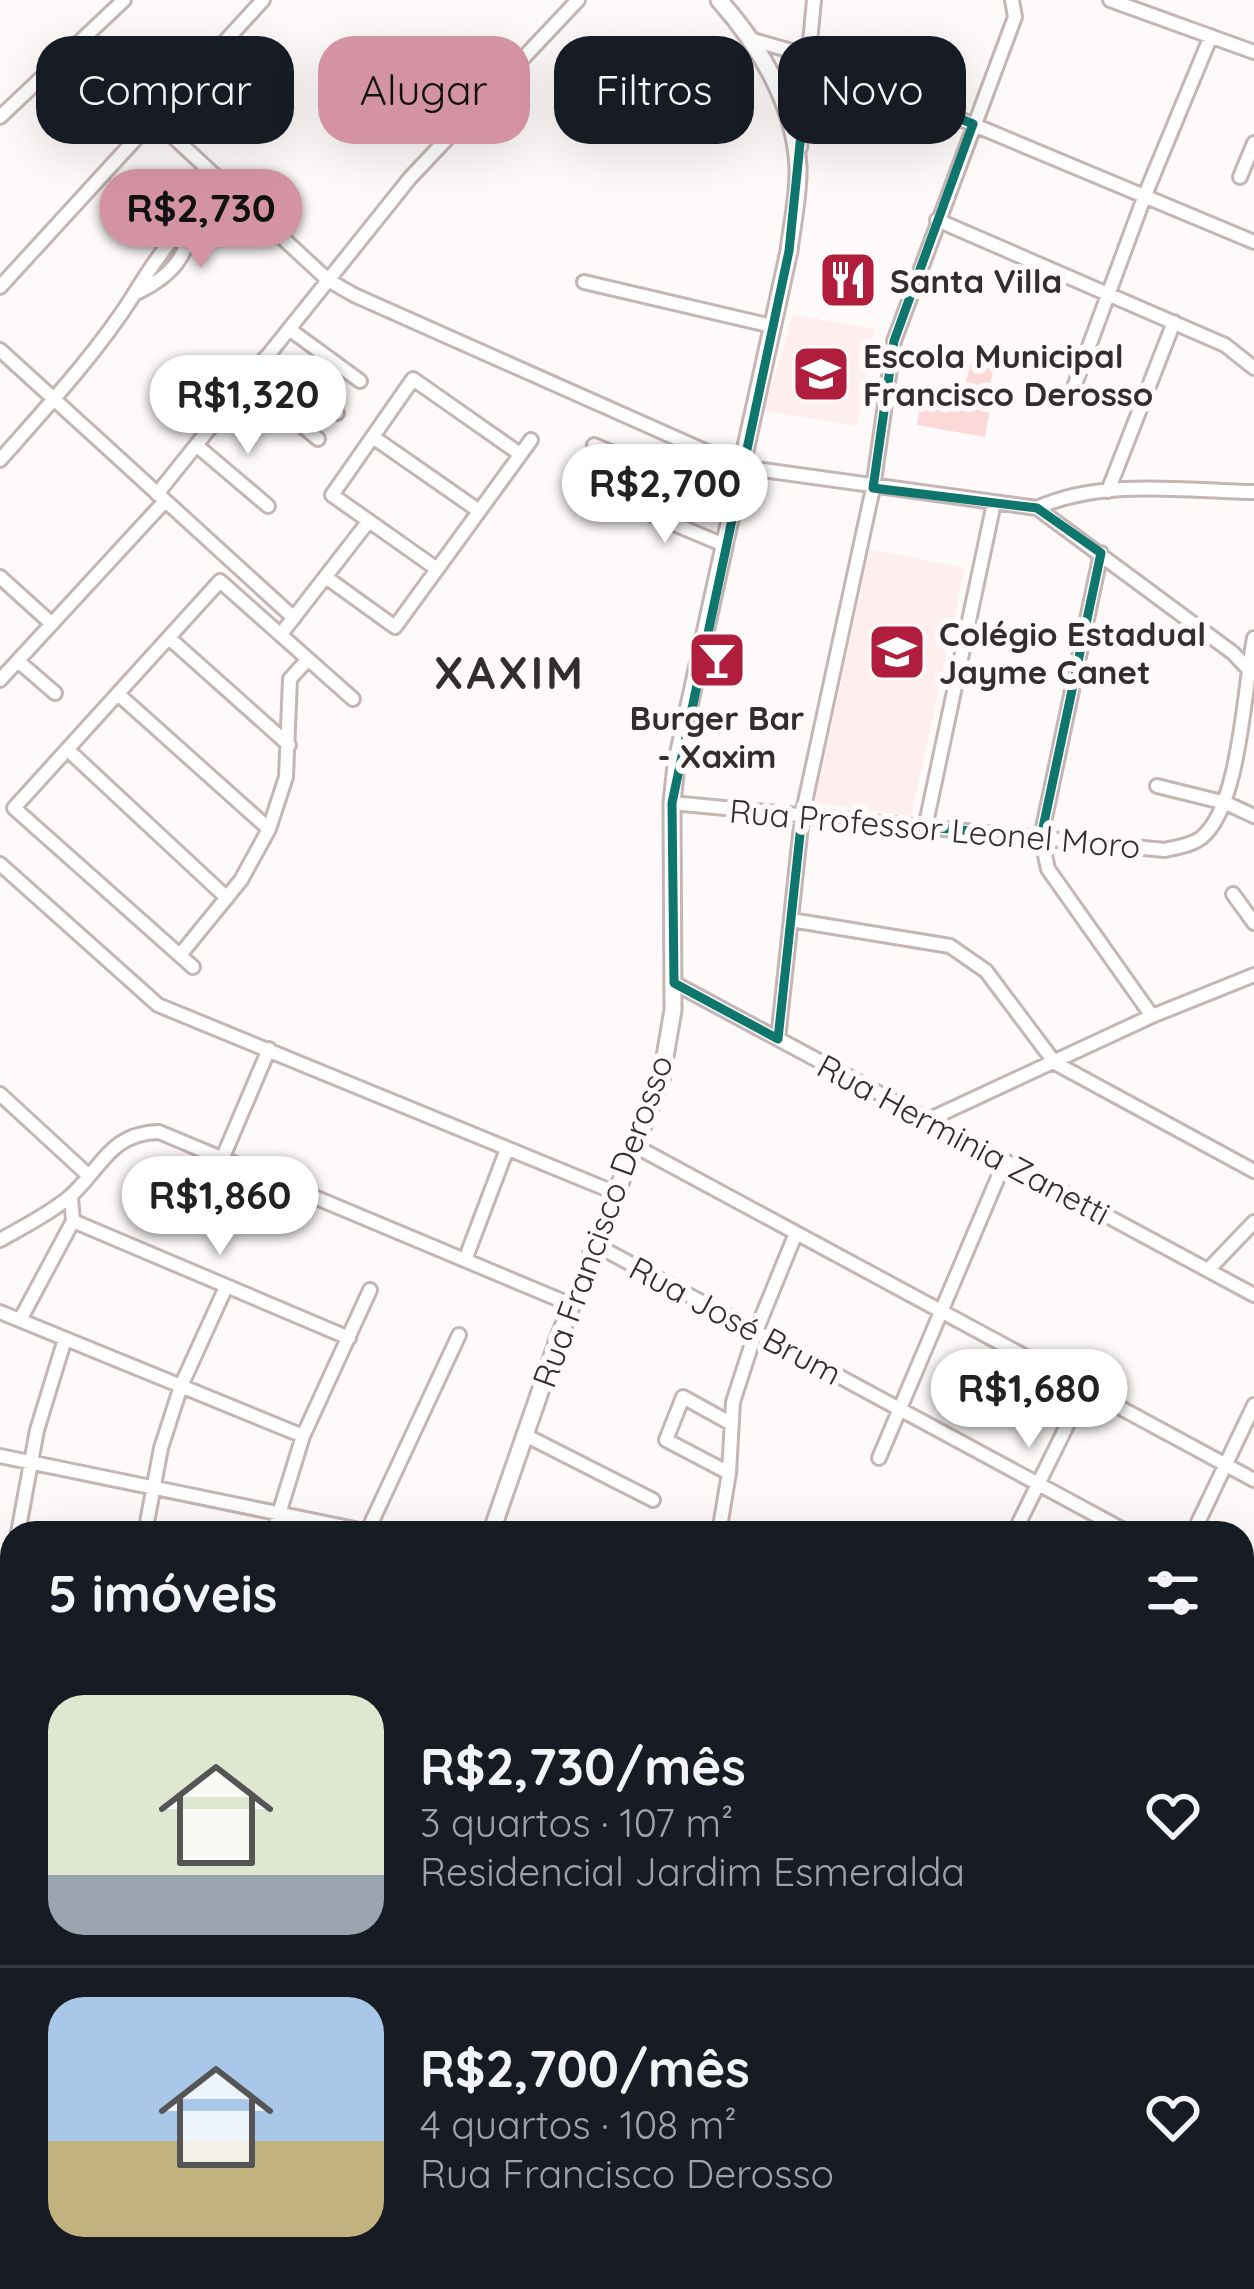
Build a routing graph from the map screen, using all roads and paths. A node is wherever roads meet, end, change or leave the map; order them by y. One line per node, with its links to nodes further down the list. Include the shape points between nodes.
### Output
1 (124, 0): 8 (street)
2 (263, 0): 9 (street)
3 (578, 0): 28 (street, via 410,178)
4 (719, 0): 10 (main road, Rua Francisco Derosso)
5 (814, 0): 11 (street)
6 (1012, 0): 18 (street, via 1015,17)
7 (1110, 0): 12 (street)
8 (86, 36)
9 (229, 36)
10 (750, 36)
11 (811, 36)
12 (1211, 36): 14 (street); 25 (street)
13 (754, 42): 23 (main road, Rua Francisco Derosso)
14 (1254, 52)
15 (36, 83): 16 (street)
16 (0, 117)
17 (966, 121): 18 (street)
18 (973, 124): 25 (street); 26 (street)
19 (1254, 143): 24 (street)
20 (129, 144): 30 (street)
21 (181, 144): 28 (street)
22 (800, 144): 23 (street)
23 (798, 167): 34 (main road, Rua Francisco Derosso)
24 (1240, 177)
25 (1145, 195): 27 (street); 32 (street)
26 (937, 220): 32 (street); 52 (street, via 894,341)
27 (1254, 242)
28 (328, 280): 35 (street); 51 (street)
29 (584, 282): 34 (street)
30 (0, 287)
31 (134, 294): 31 (street, via 155,285 184,254 183,240 144,272); 42 (street)
32 (1108, 294): 33 (street); 41 (street)
33 (1174, 322): 38 (street); 53 (street)
34 (772, 326): 51 (main road, Rua Francisco Derosso)
35 (289, 329): 37 (street); 40 (street)
36 (0, 350): 42 (street)
37 (265, 358): 39 (street); 43 (street)
38 (1254, 368)
39 (248, 380): 45 (street); 47 (street)
40 (360, 381)
41 (1074, 387)
42 (53, 399): 50 (street); 55 (street)
43 (338, 413)
44 (374, 437): 49 (street, via 413,379); 61 (street); 62 (street, via 332,495)
45 (318, 440)
46 (531, 440): 49 (street)
47 (196, 445): 55 (street); 59 (street)
48 (594, 445): 58 (street)
49 (520, 454): 61 (street)
50 (0, 460)
51 (742, 466): 52 (street); 58 (main road, Rua Francisco Derosso)
52 (873, 488): 57 (street); 91 (street)
53 (1108, 490): 54 (street); 60 (street)
54 (1254, 492)
55 (161, 497): 65 (street); 73 (street)
56 (624, 502): 63 (street)
57 (994, 503): 60 (street); 93 (street)
58 (733, 504): 63 (main road, Rua Francisco Derosso)
59 (268, 506)
60 (1037, 508): 64 (street)
61 (479, 511): 66 (street)
62 (368, 522): 66 (street); 68 (street)
63 (724, 545): 89 (main road, Rua Francisco Derosso)
64 (1102, 553): 79 (street); 95 (street)
65 (233, 564): 69 (street); 70 (street)
66 (437, 569): 68 (street, via 394,627)
67 (0, 577): 73 (street)
68 (327, 578): 72 (street)
69 (220, 580): 71 (street); 75 (street)
70 (261, 590): 71 (street); 72 (street)
71 (253, 610): 74 (street)
72 (294, 618): 74 (street)
73 (52, 624): 78 (street)
74 (281, 634): 77 (street)
75 (169, 638): 82 (street); 85 (street)
76 (1254, 638): 79 (street)
77 (308, 658): 83 (street); 84 (street, via 290,679)
78 (18, 661): 80 (street); 81 (street)
79 (1251, 672): 90 (street)
80 (0, 680)
81 (55, 694)
82 (118, 694): 87 (street); 94 (street)
83 (353, 699)
84 (290, 719): 85 (street); 86 (street)
85 (271, 729): 86 (street)
86 (289, 745): 94 (street, via 283,798)
87 (68, 750): 98 (street); 103 (street, via 14,808)
88 (1157, 786): 90 (street)
89 (672, 802): 91 (street, Rua Professor Leonel Moro); 106 (main road, Rua Francisco Derosso)
90 (1226, 803): 92 (street); 95 (street, Rua Professor Leonel Moro, via 1203,837 1165,850)
91 (802, 816): 93 (street, Rua Professor Leonel Moro); 101 (street)
92 (1254, 816)
93 (926, 828): 95 (street, Rua Professor Leonel Moro)
94 (269, 829): 97 (street)
95 (1040, 837): 107 (street, via 1048,869)
96 (0, 864): 109 (street, via 158,1005)
97 (241, 880): 98 (street); 100 (street)
98 (212, 884): 100 (street)
99 (1233, 894): 102 (street)
100 (226, 898): 103 (street)
101 (791, 920): 108 (street); 110 (street, via 950,946 971,957)
102 (1254, 923)
103 (180, 955): 104 (street)
104 (194, 967)
105 (1254, 975): 107 (street)
106 (674, 982): 108 (street, Rua Herminia Zanetti); 113 (main road, Rua Francisco Derosso, via 661,1080)
107 (1152, 1016): 110 (street)
108 (778, 1039): 112 (street, Rua Herminia Zanetti)
109 (269, 1049): 114 (street); 115 (street)
110 (1055, 1063): 112 (street); 117 (street)
111 (2, 1098): 118 (street)
112 (928, 1120): 116 (street, Rua Herminia Zanetti)
113 (635, 1146): 119 (main road, Rua Francisco Derosso); 123 (street)
114 (507, 1149): 119 (street); 126 (street)
115 (223, 1157): 118 (street, via 139,1132); 126 (street)
116 (1005, 1161): 127 (street, Rua Herminia Zanetti); 132 (street)
117 (1254, 1171)
118 (88, 1174): 120 (street)
119 (616, 1193): 125 (main road, Rua Francisco Derosso)
120 (70, 1197): 121 (street); 124 (street)
121 (73, 1221): 128 (street); 134 (street)
122 (1254, 1222): 127 (street)
123 (796, 1233): 132 (street); 135 (street)
124 (0, 1240)
125 (596, 1245): 131 (main road, Rua Francisco Derosso); 135 (street, Rua José Brum)
126 (465, 1260): 131 (street)
127 (1208, 1270): 130 (street, Rua Herminia Zanetti)
128 (226, 1287): 137 (street); 139 (street)
129 (370, 1291): 137 (street)
130 (1254, 1295)
131 (572, 1305): 144 (main road, Rua Francisco Derosso)
132 (941, 1311): 140 (street); 142 (street)
133 (0, 1312): 134 (street)
134 (20, 1320): 138 (street)
135 (756, 1331): 142 (street, Rua José Brum); 143 (street)
136 (459, 1335): 160 (street)
137 (349, 1337): 145 (street)
138 (64, 1339): 139 (street); 148 (street)
139 (181, 1386): 145 (street); 153 (street)
140 (1085, 1389): 149 (street); 152 (street)
141 (1254, 1405): 149 (street)
142 (900, 1409): 147 (street); 152 (street, Rua José Brum)
143 (730, 1424): 150 (street); 150 (street, via 683,1397 666,1440)
144 (525, 1435): 154 (street); 161 (main road, Rua Francisco Derosso)
145 (304, 1436): 155 (street)
146 (0, 1456): 148 (street)
147 (879, 1458)
148 (34, 1462): 153 (street); 156 (street)
149 (1223, 1464): 151 (street); 165 (street)
150 (729, 1473): 162 (street)
151 (1254, 1480)
152 (1040, 1484): 163 (street); 164 (street, Rua José Brum)
153 (154, 1486): 155 (street); 157 (street)
154 (653, 1501)
155 (277, 1512): 158 (street); 159 (street)
156 (21, 1521)
157 (147, 1521)
158 (276, 1521)
159 (319, 1521)
160 (376, 1521)
161 (495, 1521)
162 (721, 1521)
163 (1020, 1521)
164 (1107, 1521)
165 (1198, 1521)

